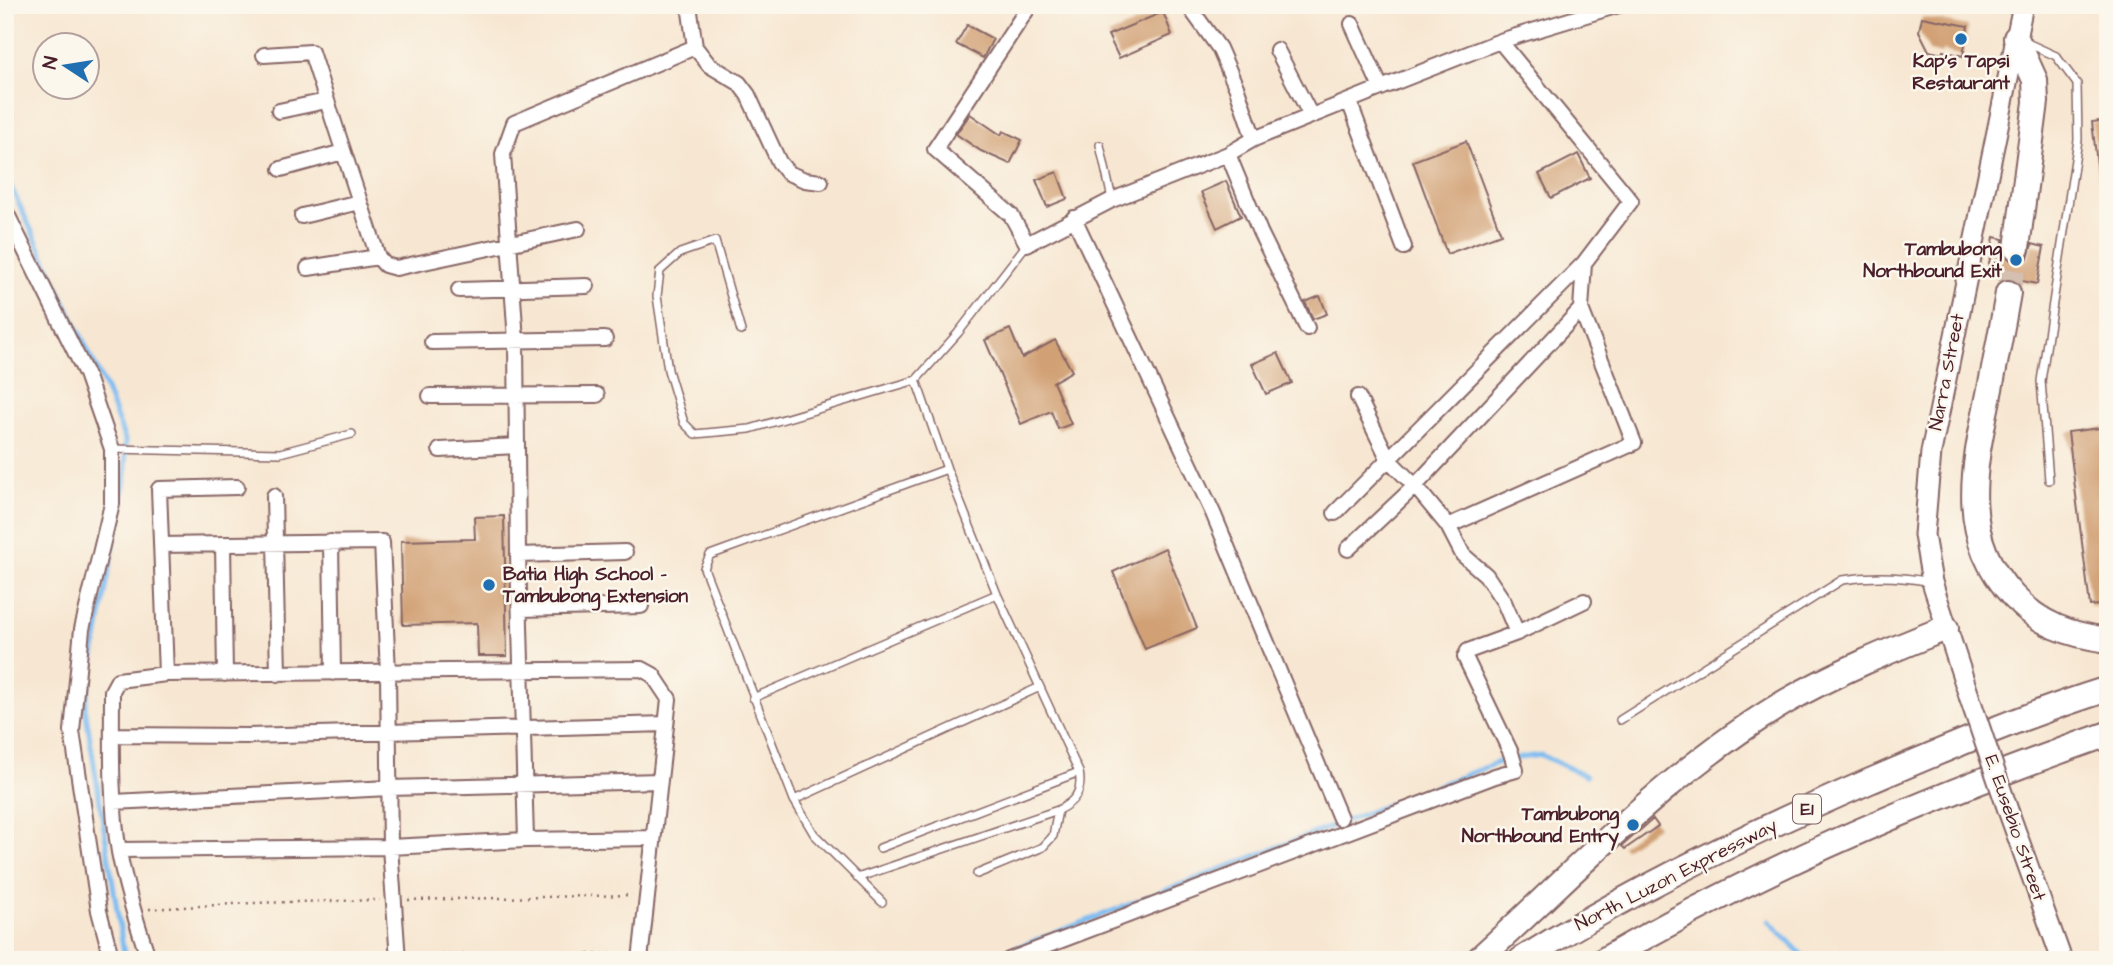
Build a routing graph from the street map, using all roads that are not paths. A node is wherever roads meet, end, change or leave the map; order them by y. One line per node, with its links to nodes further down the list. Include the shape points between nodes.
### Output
1 (689, 5): 9 (street)
2 (1030, 5): 30 (street, via 935,149 1011,215)
3 (1188, 5): 17 (street, via 1220,48)
4 (1619, 5): 8 (street)
5 (2023, 5): 7 (main road, Narra Street)
6 (1352, 24): 12 (street)
7 (2016, 38): 32 (highway, via 2035,80 2036,102); 57 (lane, via 2056,56 2077,84 2078,140 2041,381); 70 (main road, Narra Street, via 1931,452 1923,535)
8 (1500, 41): 12 (street); 34 (street, via 1631,201)
9 (695, 47): 22 (street, via 709,65 739,83 789,173); 29 (street, via 514,123 503,154)
10 (1277, 50): 16 (street)
11 (264, 55): 13 (street, via 311,52)
12 (1381, 88): 14 (street)
13 (326, 101): 15 (street); 19 (street)
14 (1349, 102): 16 (street); 31 (street)
15 (279, 111)
16 (1311, 116): 17 (street)
17 (1254, 139): 20 (street)
18 (1100, 145): 23 (lane)
19 (343, 152): 21 (street); 24 (street)
20 (1228, 154): 23 (street); 41 (street)
21 (281, 169)
22 (821, 182)
23 (1112, 200): 27 (street)
24 (359, 202): 26 (street); 33 (street)
25 (5, 210): 53 (street, via 86,374)
26 (302, 216)
27 (1074, 218): 30 (street); 101 (street, via 1213,513)
28 (578, 229): 29 (street)
29 (510, 243): 33 (street, via 396,268); 37 (street)
30 (1027, 244): 46 (lane)
31 (1404, 247)
32 (2017, 248)
33 (377, 257): 35 (street)
34 (1584, 263): 40 (street); 55 (street)
35 (308, 268)
36 (587, 286): 37 (street)
37 (512, 289): 38 (street); 44 (street)
38 (459, 290)
39 (2008, 293): 77 (highway, via 1976,456 1973,497 1979,538 1995,574 2035,616 2068,633)
40 (1581, 309): 58 (street); 62 (street, via 1634,443)
41 (1307, 328)
42 (741, 331): 46 (lane, via 715,241 680,253 660,271 657,296 668,370 684,423 695,434 750,429)
43 (605, 339): 44 (street)
44 (516, 341): 45 (street); 47 (street)
45 (432, 342)
46 (916, 380): 56 (lane)
47 (517, 394): 48 (street); 49 (street); 52 (street)
48 (597, 395)
49 (430, 396)
50 (1358, 397): 55 (street)
51 (352, 434): 53 (lane, via 280,453)
52 (517, 446): 54 (street); 69 (street)
53 (115, 450): 113 (street, via 112,504 82,629 72,731 99,911)
54 (440, 450)
55 (1389, 460): 58 (street); 61 (street)
56 (947, 469): 71 (lane); 87 (lane, via 710,555 704,569)
57 (2049, 480)
58 (1415, 486): 62 (street); 67 (street)
59 (237, 487): 66 (street, via 159,489)
60 (274, 496): 64 (street)
61 (1335, 513)
62 (1448, 526): 76 (street, via 1464,555 1496,589)
63 (331, 542): 64 (street); 79 (street); 80 (street, via 382,542)
64 (274, 543): 65 (street); 83 (street)
65 (223, 544): 66 (street); 82 (street)
66 (161, 545): 81 (street)
67 (1348, 548)
68 (625, 552): 69 (street)
69 (518, 555): 74 (street)
70 (1932, 582): 75 (main road, Narra Street); 88 (lane, via 1869,575 1842,580)
71 (997, 594): 84 (lane); 87 (lane)
72 (1584, 601): 76 (street)
73 (641, 606): 74 (street)
74 (520, 609): 78 (street)
75 (1945, 628): 86 (main road, Narra Street); 116 (highway, via 1831,678 1743,730 1627,822)
76 (1517, 633): 115 (street, via 1468,651 1465,657 1516,770)
77 (2108, 640)
78 (523, 669): 80 (street); 89 (street, via 642,669 653,675 669,699); 90 (street)
79 (333, 673): 80 (street); 83 (street)
80 (388, 673): 91 (street)
81 (166, 674): 82 (street); 93 (street, via 118,680 112,691)
82 (225, 674): 83 (street)
83 (278, 674)
84 (1040, 687): 94 (lane); 98 (lane)
85 (2108, 689): 117 (highway, North Luzon Expressway / E1, via 1945,749 1769,826 1669,875)
86 (1969, 696): 120 (main road, E. Eusebio Street, bridge)
87 (753, 698): 98 (lane)
88 (1620, 720)
89 (666, 724): 90 (street); 95 (street)
90 (524, 729): 91 (street); 96 (street)
91 (388, 732): 93 (street); 97 (street)
92 (2108, 734): 109 (highway, E1, via 1937,798 1796,859)
93 (112, 735): 99 (street)
94 (1079, 772): 100 (lane, via 1080,792); 105 (lane)
95 (660, 781): 96 (street); 102 (street)
96 (525, 784): 97 (street); 103 (street)
97 (389, 788): 99 (street); 104 (street)
98 (793, 800): 108 (lane, via 814,834)
99 (114, 802): 106 (street)
100 (1058, 810): 107 (lane, via 1053,836 1043,847); 108 (lane)
101 (1340, 818)
102 (653, 838): 103 (street); 111 (street)
103 (526, 841): 104 (street)
104 (390, 847): 106 (street); 112 (street)
105 (880, 848)
106 (119, 850): 114 (street)
107 (977, 874)
108 (857, 878): 110 (lane)
109 (1715, 901): 118 (highway, E1); 119 (highway)
110 (882, 902)
111 (640, 957)
112 (397, 958)
113 (112, 960)
114 (149, 960)
115 (1009, 960)
116 (1478, 960)
117 (1521, 960)
118 (1604, 960)
119 (1640, 960)
120 (2062, 960)

